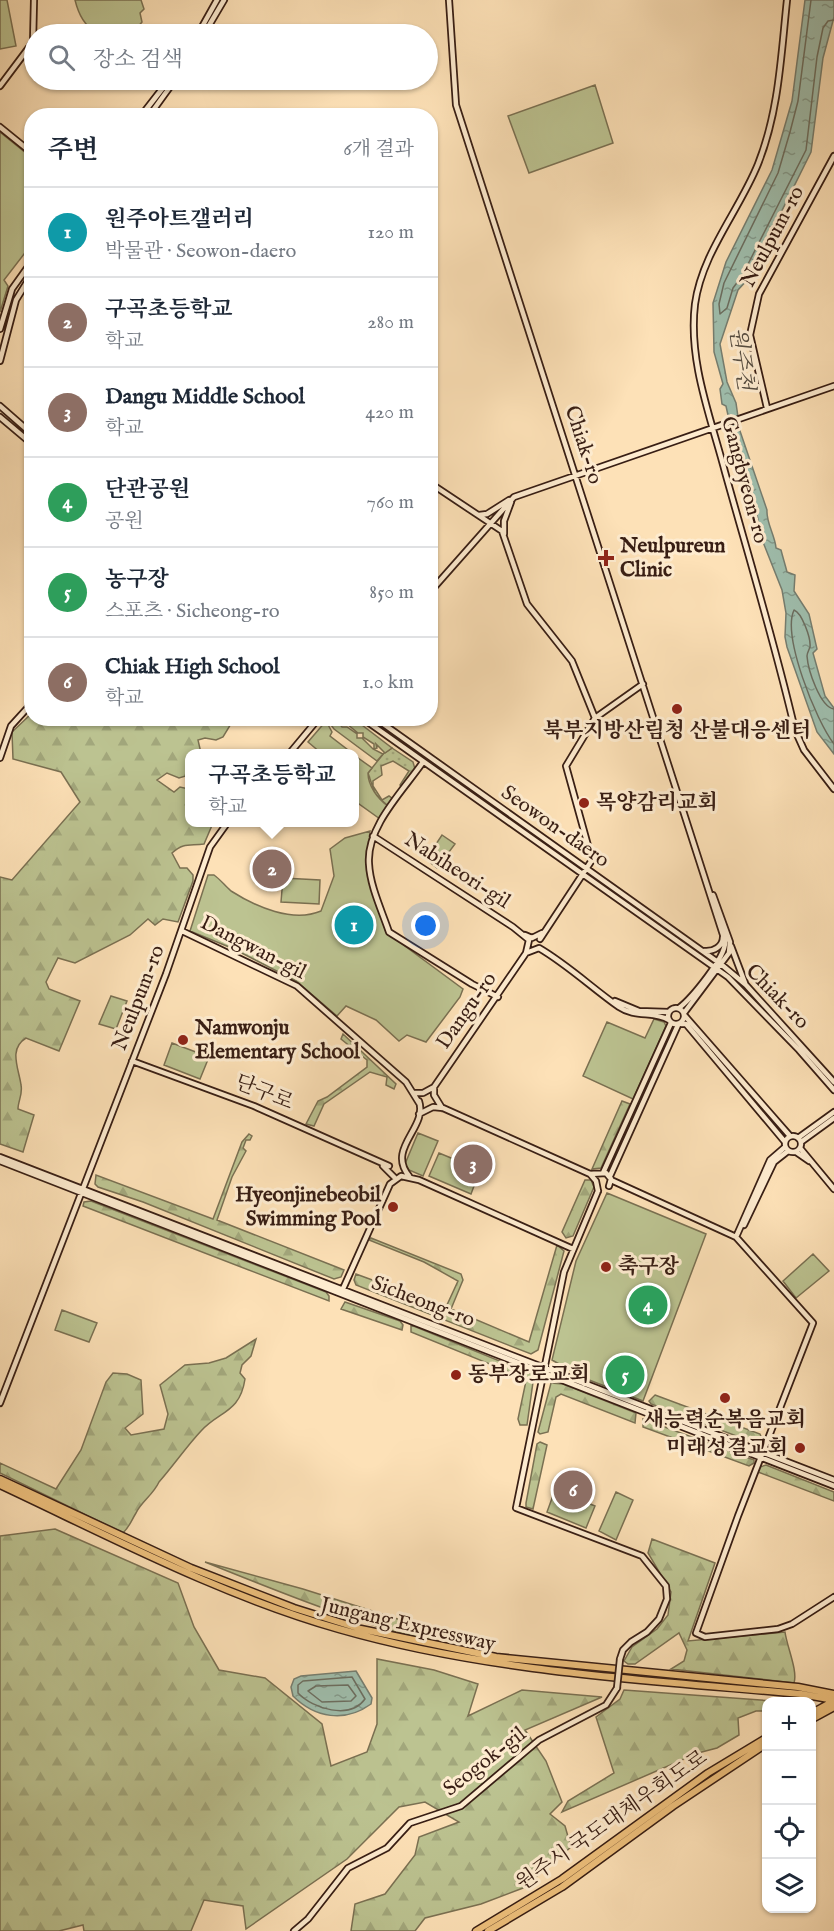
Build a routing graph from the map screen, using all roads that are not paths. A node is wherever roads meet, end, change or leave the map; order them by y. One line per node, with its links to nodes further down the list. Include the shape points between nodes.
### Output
1 (34, 0): 6 (street)
2 (217, 0): 7 (street)
3 (224, 0): 8 (street)
4 (449, 0): 29 (street, Chiak-ro, via 456,105)
5 (787, 0): 26 (street, Gangbyeon-ro, via 780,80 767,135 750,182 707,262 696,303 695,356)
6 (33, 24)
7 (204, 24)
8 (210, 24)
9 (24, 54): 10 (street)
10 (0, 86)
11 (161, 90): 13 (street)
12 (168, 90): 14 (street)
13 (147, 108)
14 (155, 108)
15 (0, 127): 16 (street)
16 (24, 146)
17 (834, 156): 24 (street, Neulpum-ro, via 759,294 750,335)
18 (24, 272): 20 (street, via 12,289)
19 (24, 287): 21 (street, via 16,300)
20 (0, 329)
21 (0, 361)
22 (834, 386): 24 (street)
23 (0, 406): 27 (street)
24 (765, 408): 26 (street)
25 (0, 417): 28 (street)
26 (714, 426): 29 (street); 45 (street, Gangbyeon-ro, via 795,730 813,764)
27 (24, 427)
28 (24, 437)
29 (575, 474): 31 (street); 36 (street, Chiak-ro)
30 (438, 488): 32 (street)
31 (514, 497): 32 (street, via 488,514); 33 (street); 34 (street, via 504,521)
32 (474, 513): 33 (street)
33 (491, 523): 34 (street); 35 (street)
34 (505, 537): 38 (street, via 527,604 576,666)
35 (438, 582)
36 (644, 684): 38 (street); 50 (street, Chiak-ro)
37 (24, 712): 43 (street, via 11,726)
38 (595, 718): 48 (street, via 566,766 593,857)
39 (312, 726): 42 (street)
40 (373, 726): 44 (street, Seowon-daero)
41 (386, 726): 48 (street, Seowon-daero)
42 (292, 749)
43 (0, 758)
44 (423, 762): 47 (street); 49 (street, Seowon-daero)
45 (834, 789)
46 (224, 827): 51 (street, Neulpum-ro, via 210,847)
47 (373, 836): 54 (street, Nabiheori-gil); 59 (street, via 368,865 389,932)
48 (586, 869): 49 (street); 55 (street, Seowon-daero)
49 (582, 874): 54 (street, Dangu-ro); 57 (street, Seowon-daero)
50 (713, 895): 52 (street, Chiak-ro); 53 (street, Chiak-ro)
51 (182, 931): 66 (street, Neulpum-ro); 70 (street, Dangwan-gil, via 297,986)
52 (723, 934): 55 (street, via 716,949); 56 (street, Chiak-ro, via 726,948)
53 (730, 942): 56 (street, Chiak-ro, via 729,953); 58 (street)
54 (535, 943): 59 (street, Dangu-ro); 60 (street)
55 (703, 951): 56 (street, Seowon-daero)
56 (720, 963): 57 (street); 58 (street, Chiak-ro)
57 (716, 969): 61 (street); 63 (street); 69 (street, Chiak-ro, via 800,1050)
58 (746, 985): 67 (street, Chiak-ro)
59 (498, 997): 68 (street, Dangu-ro)
60 (612, 1000): 62 (street, via 639,1011); 64 (street, via 638,1015)
61 (679, 1008): 62 (street); 63 (street)
62 (669, 1012): 64 (street)
63 (685, 1014): 65 (street); 79 (street)
64 (670, 1021): 65 (street); 88 (street)
65 (680, 1024): 81 (street, via 686,1024); 91 (street)
66 (132, 1061): 86 (street, 단구로, via 254,1106); 94 (street, Neulpum-ro)
67 (834, 1082)
68 (434, 1087): 71 (street); 72 (street)
69 (834, 1090)
70 (414, 1093): 71 (street); 73 (street, Dangwan-gil)
71 (425, 1093): 72 (street); 73 (street)
72 (435, 1098): 74 (street); 75 (street)
73 (420, 1105): 74 (street); 77 (street)
74 (430, 1108): 75 (street); 77 (street)
75 (442, 1108): 87 (street)
76 (834, 1112): 80 (street)
77 (419, 1114): 83 (street)
78 (834, 1118): 80 (street)
79 (790, 1136): 80 (street); 81 (street)
80 (799, 1145): 81 (street); 93 (street)
81 (786, 1146): 95 (street, via 770,1160)
82 (0, 1156): 94 (street, Sicheong-ro)
83 (401, 1157): 85 (street); 86 (street)
84 (0, 1161): 94 (street, Sicheong-ro)
85 (402, 1167): 86 (street, 단구로); 89 (street); 90 (street)
86 (391, 1171): 89 (street); 97 (street, via 390,1184)
87 (590, 1174): 88 (street); 92 (street)
88 (601, 1174): 91 (street); 92 (street)
89 (401, 1176): 90 (street)
90 (409, 1176): 96 (street)
91 (609, 1183): 92 (street); 95 (street)
92 (597, 1186): 96 (street)
93 (834, 1189)
94 (81, 1190): 97 (street, Sicheong-ro); 100 (street, Neulpum-ro)
95 (737, 1238): 102 (street, via 813,1323)
96 (573, 1249): 98 (street, via 564,1272)
97 (342, 1291): 98 (street, Sicheong-ro); 99 (street, Sicheong-ro)
98 (544, 1366): 99 (street); 101 (street, Sicheong-ro)
99 (542, 1373): 101 (street, Sicheong-ro); 116 (street, Seogok-gil, bridge, via 516,1508 642,1556 666,1586 668,1599 659,1619 623,1650 617,1688 606,1705 539,1740 461,1806 410,1823 387,1848 348,1868)
100 (0, 1403)
101 (644, 1408): 102 (street, Sicheong-ro)
102 (761, 1454): 104 (street, Sicheong-ro); 106 (street, Sicheong-ro); 107 (street, via 696,1633 705,1636 778,1629)
103 (0, 1479): 108 (highway, Jungang Expressway, via 191,1568 361,1629 496,1657)
104 (834, 1480)
105 (0, 1485): 108 (highway, Jungang Expressway, via 177,1569 339,1629 495,1663)
106 (834, 1486)
107 (834, 1597)
108 (776, 1689): 109 (highway, Jungang Expressway); 110 (highway, Jungang Expressway)
109 (834, 1694)
110 (834, 1701): 112 (highway)
111 (834, 1707): 113 (highway)
112 (816, 1711)
113 (816, 1717)
114 (762, 1740): 117 (highway, 원주시 국도대체우회도로, via 708,1773 562,1879)
115 (762, 1746): 118 (highway, 원주시 국도대체우회도로, via 713,1777 562,1887)
116 (294, 1931)
117 (476, 1931)
118 (488, 1931)

